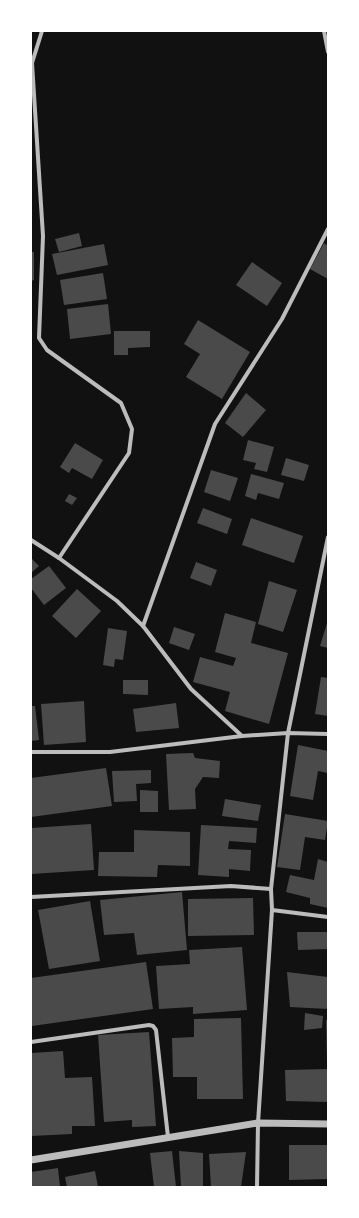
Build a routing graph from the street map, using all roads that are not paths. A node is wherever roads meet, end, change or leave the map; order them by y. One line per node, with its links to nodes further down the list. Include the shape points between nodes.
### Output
1 (42, 31): 4 (street)
2 (324, 31): 3 (street)
3 (328, 52)
4 (31, 63): 8 (street, via 43,236 39,338 47,350 121,403 132,429 129,453)
5 (328, 229): 9 (street, via 282,319 215,424)
6 (328, 537): 10 (street)
7 (31, 540): 8 (street)
8 (59, 558): 9 (street, via 117,601)
9 (143, 626): 12 (street, via 191,689)
10 (288, 733): 11 (street); 12 (street); 14 (street)
11 (328, 734)
12 (242, 736): 13 (street, via 110,752)
13 (31, 752)
14 (271, 889): 15 (street, via 231,886); 16 (street)
15 (31, 897)
16 (272, 910): 17 (street); 19 (street)
17 (328, 917)
18 (31, 1042): 21 (street, via 149,1024 153,1026 156,1030)
19 (258, 1123): 20 (street); 21 (street); 23 (street)
20 (328, 1124)
21 (168, 1137): 22 (street)
22 (31, 1160)
23 (258, 1187)

